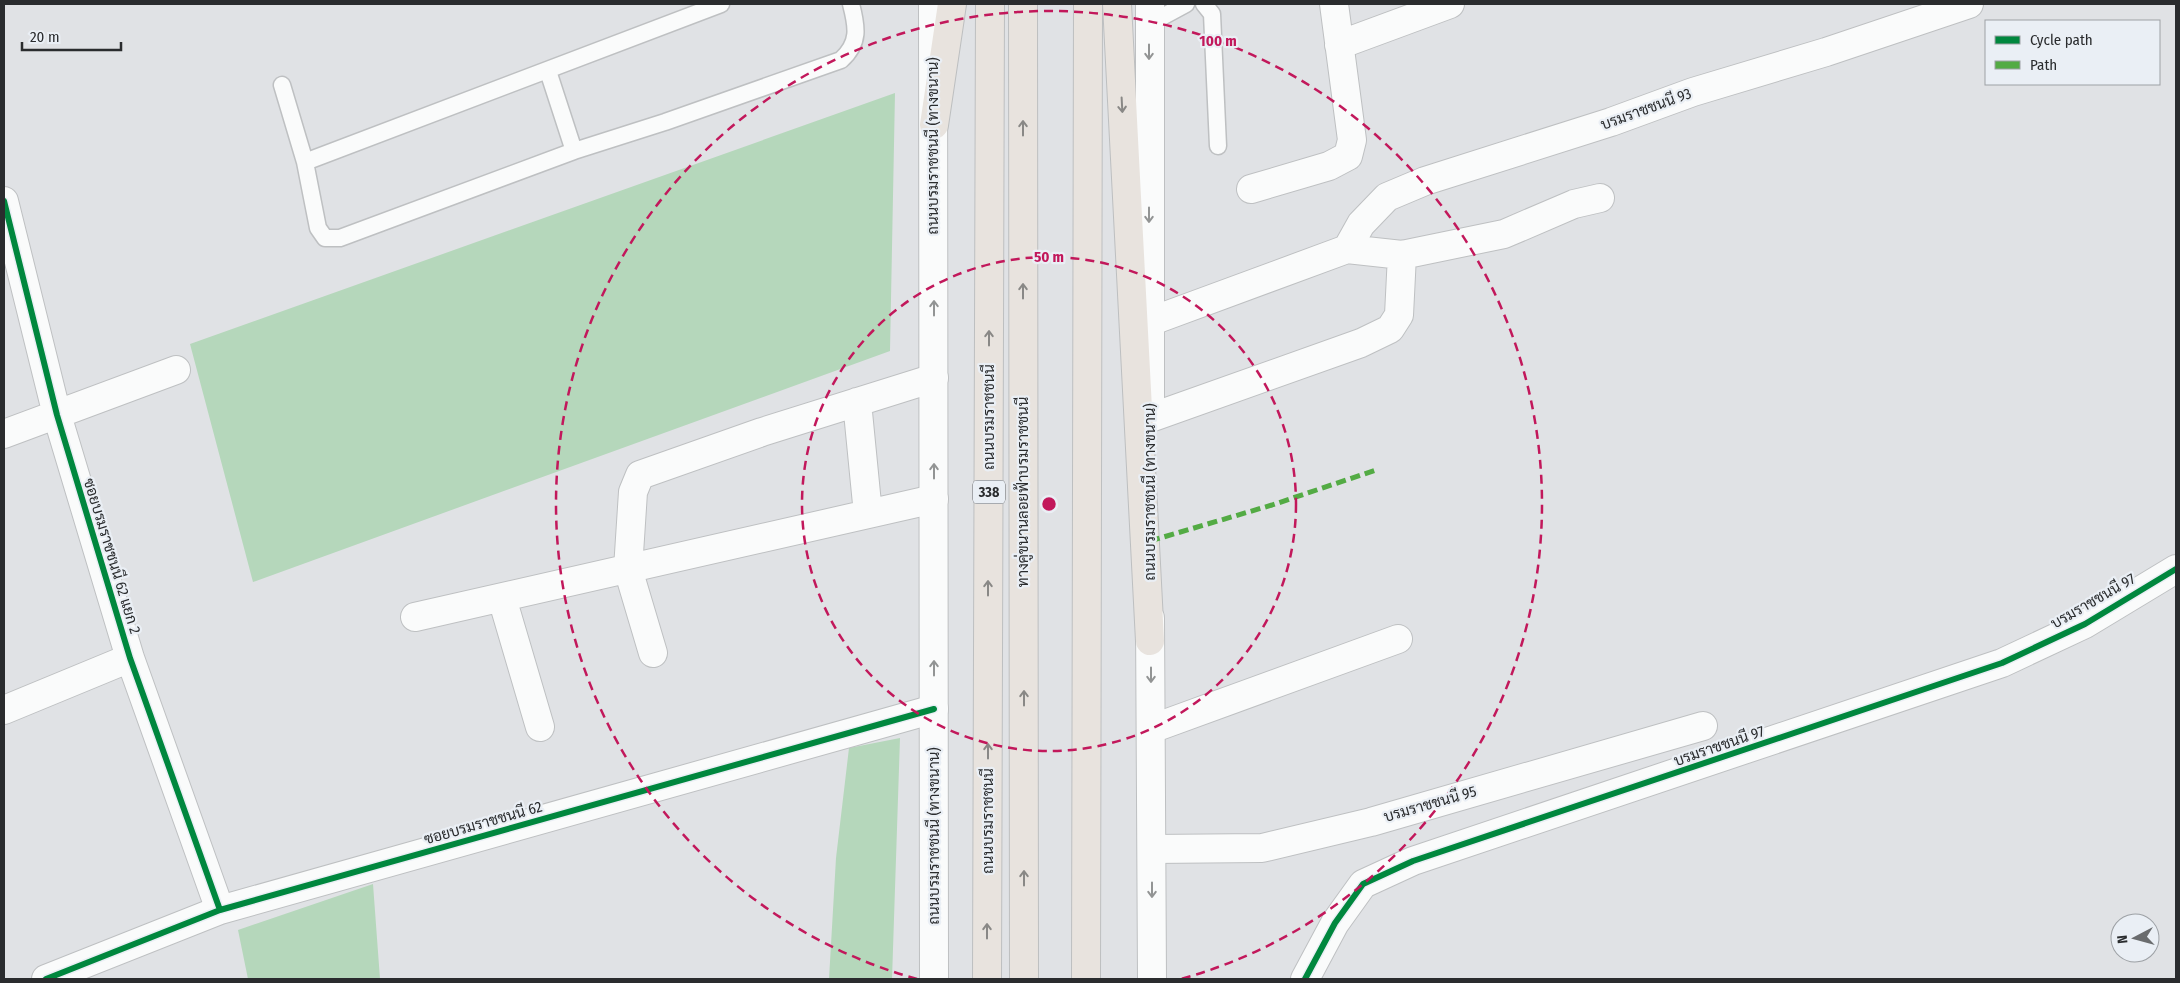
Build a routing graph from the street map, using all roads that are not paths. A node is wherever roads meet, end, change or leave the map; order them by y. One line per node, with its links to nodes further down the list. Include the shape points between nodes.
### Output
1 (721, 4): 17 (lane)
2 (851, 4): 21 (lane, via 857,26 851,50 841,60)
3 (933, 4): 19 (street, ถนนบรมราชชนนี (ทางขนาน))
4 (952, 4): 19 (main road)
5 (990, 4): 54 (main road, ถนนบรมราชชนนี / 338, one-way to 5)
6 (1022, 4): 55 (main road, ทางคู่ขนานลอยฟ้าบรมราชชนนี / 338, one-way to 6)
7 (1071, 4): 56 (main road)
8 (1088, 4): 57 (main road)
9 (1117, 4): 42 (main road, one-way to 42)
10 (1186, 4): 15 (lane)
11 (1204, 4): 20 (lane, via 1212,14)
12 (1334, 4): 16 (street)
13 (1450, 4): 16 (street)
14 (1969, 4): 26 (street, บรมราชชนนี 93, via 1425,181 1387,197 1361,224)
15 (1149, 14): 28 (street, ถนนบรมราชชนนี (ทางขนาน), one-way to 28)
16 (1339, 45): 23 (street, via 1352,140 1348,156 1330,166)
17 (548, 71): 21 (lane); 22 (lane)
18 (282, 85): 22 (lane)
19 (934, 125): 30 (street, ถนนบรมราชชนนี (ทางขนาน), one-way to 19)
20 (1218, 146)
21 (574, 151): 22 (lane, via 340,238 325,238 318,228)
22 (305, 162)
23 (1251, 189)
24 (1600, 198): 27 (street, via 1574,204 1504,234)
25 (4, 201): 32 (street, ซอยบรมราชชนนี 62 แยก 2)
26 (1347, 249): 27 (street); 28 (street)
27 (1402, 255): 33 (street, via 1400,315 1390,329 1361,343)
28 (1149, 322): 33 (street, ถนนบรมราชชนนี (ทางขนาน))
29 (176, 370): 32 (street)
30 (934, 378): 31 (street); 35 (street, ถนนบรมราชชนนี (ทางขนาน), one-way to 30)
31 (858, 402): 36 (street); 37 (street, via 640,475 632,492)
32 (57, 415): 34 (street); 44 (street, ซอยบรมราชชนนี 62 แยก 2)
33 (1150, 418): 42 (street, ถนนบรมราชชนนี (ทางขนาน))
34 (4, 434)
35 (934, 499): 36 (street); 45 (street, ถนนบรมราชชนนี (ทางขนาน), one-way to 35)
36 (868, 514): 37 (street)
37 (628, 569): 39 (street); 43 (street)
38 (2176, 569): 59 (street, บรมราชชนนี 97, via 2085,624 2002,663 1423,858 1363,884 1335,923)
39 (502, 598): 40 (street); 48 (street)
40 (415, 617)
41 (1398, 639): 49 (street)
42 (1150, 641): 49 (street, ถนนบรมราชชนนี (ทางขนาน), one-way to 49)
43 (653, 653)
44 (130, 658): 46 (street); 51 (street, ซอยบรมราชชนนี 62 แยก 2)
45 (934, 709): 51 (street, ซอยบรมราชชนนี 62); 53 (street, ถนนบรมราชชนนี (ทางขนาน))
46 (4, 710)
47 (1703, 726): 50 (street, บรมราชชนนี 95, via 1371,822 1262,848)
48 (540, 727)
49 (1151, 728): 50 (street, ถนนบรมราชชนนี (ทางขนาน))
50 (1152, 849): 58 (street, ถนนบรมราชชนนี (ทางขนาน), one-way to 58)
51 (220, 910): 52 (street, ซอยบรมราชชนนี 62)
52 (46, 979)
53 (934, 979)
54 (987, 979)
55 (1024, 979)
56 (1070, 979)
57 (1086, 979)
58 (1152, 979)
59 (1305, 979)

